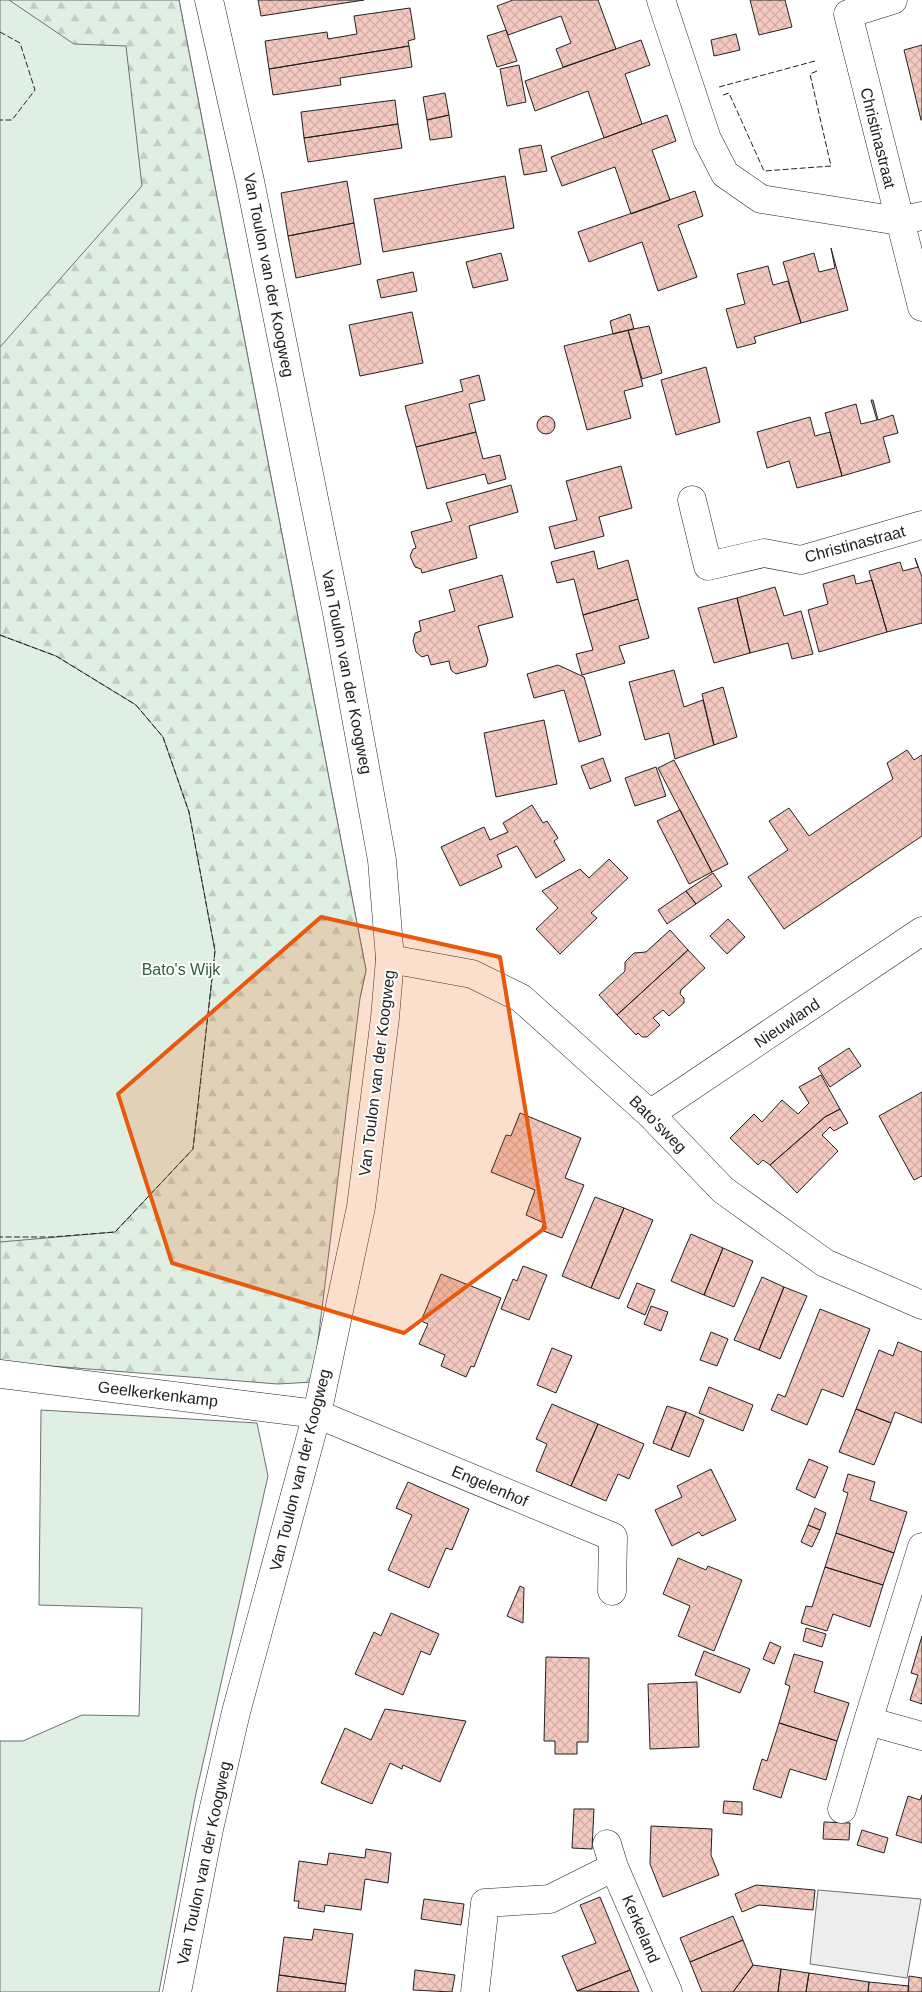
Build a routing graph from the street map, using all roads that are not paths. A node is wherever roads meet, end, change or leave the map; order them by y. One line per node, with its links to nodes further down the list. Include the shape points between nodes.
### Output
1 (209, 0): 9 (street, Van Toulon van der Koogweg, via 250,181 337,613 382,860)
2 (661, 0): 4 (street, via 707,139 726,174 761,199)
3 (893, 0): 4 (street, Christinastraat, via 848,14)
4 (910, 218): 5 (street, Christinastraat)
5 (922, 307)
6 (692, 500): 7 (street, Christinastraat, via 708,566 764,554 800,560)
7 (922, 525)
8 (922, 931): 10 (street, Nieuwland)
9 (390, 959): 10 (street, Bato'sweg, via 472,974 521,998); 13 (street, Van Toulon van der Koogweg, via 386,1018 361,1207)
10 (650, 1114): 11 (street, Bato'sweg, via 723,1190 825,1264)
11 (922, 1305)
12 (0, 1374): 13 (street, Geelkerkenkamp)
13 (317, 1414): 15 (street, Engelenhof, via 613,1537); 19 (street, Van Toulon van der Koogweg, via 234,1722)
14 (922, 1547): 16 (street)
15 (612, 1591)
16 (868, 1721): 17 (street); 18 (street)
17 (922, 1736)
18 (842, 1809)
19 (177, 1992)
20 (475, 1992): 21 (street, Kerkeland, via 485,1903 550,1898 610,1856)
21 (668, 1992)

